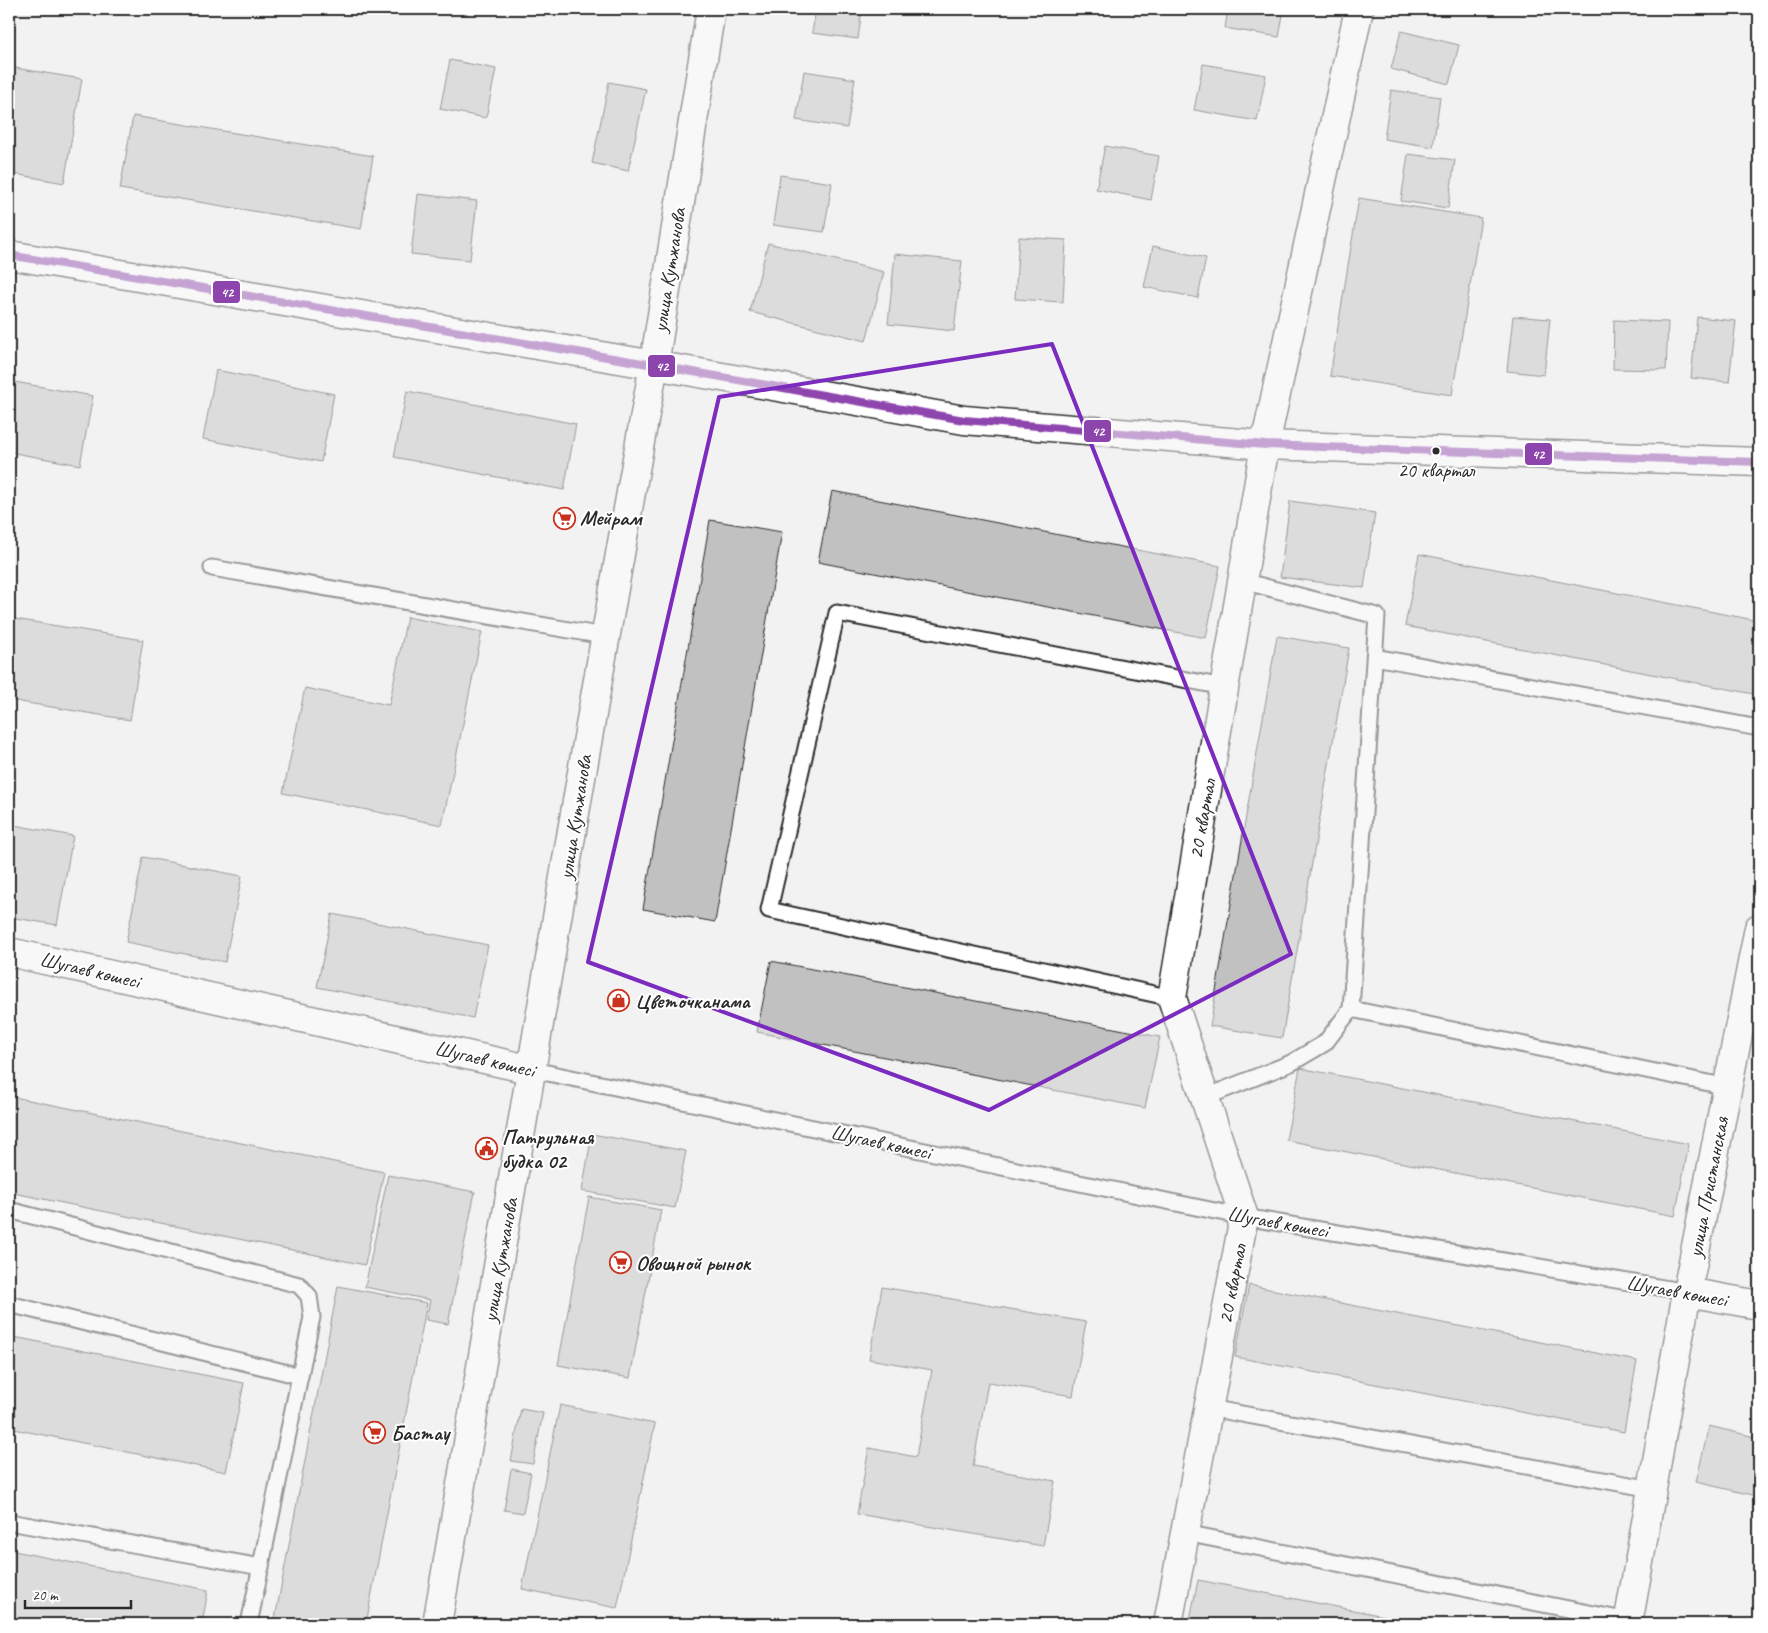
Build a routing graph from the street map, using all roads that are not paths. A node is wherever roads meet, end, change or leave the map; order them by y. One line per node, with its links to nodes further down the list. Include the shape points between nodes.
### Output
1 (711, 9): 4 (street, улица Кутжанова)
2 (1359, 9): 5 (street, 20 квартал)
3 (9, 255): 4 (street)
4 (654, 365): 5 (street, via 964,420); 9 (street, улица Кутжанова)
5 (1265, 445): 6 (street); 8 (street, 20 квартал)
6 (1759, 462)
7 (212, 568): 9 (lane)
8 (1242, 581): 10 (lane, via 1377,616); 11 (street, 20 квартал)
9 (604, 636): 17 (street, улица Кутжанова)
10 (1375, 657): 12 (lane); 16 (lane)
11 (1224, 687): 15 (street, 20 квартал); 15 (lane, via 837,613 769,910)
12 (1759, 728)
13 (1759, 928): 18 (street, улица Пристанская)
14 (9, 952): 17 (street, Шугаев көшесі)
15 (1172, 998): 19 (street, 20 квартал)
16 (1351, 1009): 18 (lane); 19 (lane, via 1325,1043 1291,1063)
17 (533, 1070): 21 (lane, Шугаев көшесі); 33 (street, улица Кутжанова)
18 (1728, 1087): 22 (street, улица Пристанская)
19 (1206, 1097): 21 (street, 20 квартал)
20 (9, 1210): 25 (lane, via 299,1284 309,1296 312,1317)
21 (1244, 1217): 22 (lane, Шугаев көшесі); 26 (street, 20 квартал)
22 (1688, 1292): 24 (street, Шугаев көшесі); 27 (street, улица Пристанская)
23 (9, 1304): 25 (lane)
24 (1759, 1305)
25 (300, 1376): 30 (lane)
26 (1209, 1408): 27 (lane); 29 (street, 20 квартал)
27 (1652, 1489): 31 (street, улица Пристанская)
28 (9, 1522): 30 (lane)
29 (1185, 1533): 31 (lane); 34 (street, 20 квартал)
30 (261, 1567): 32 (lane)
31 (1629, 1623)
32 (249, 1624)
33 (437, 1624)
34 (1168, 1624)

